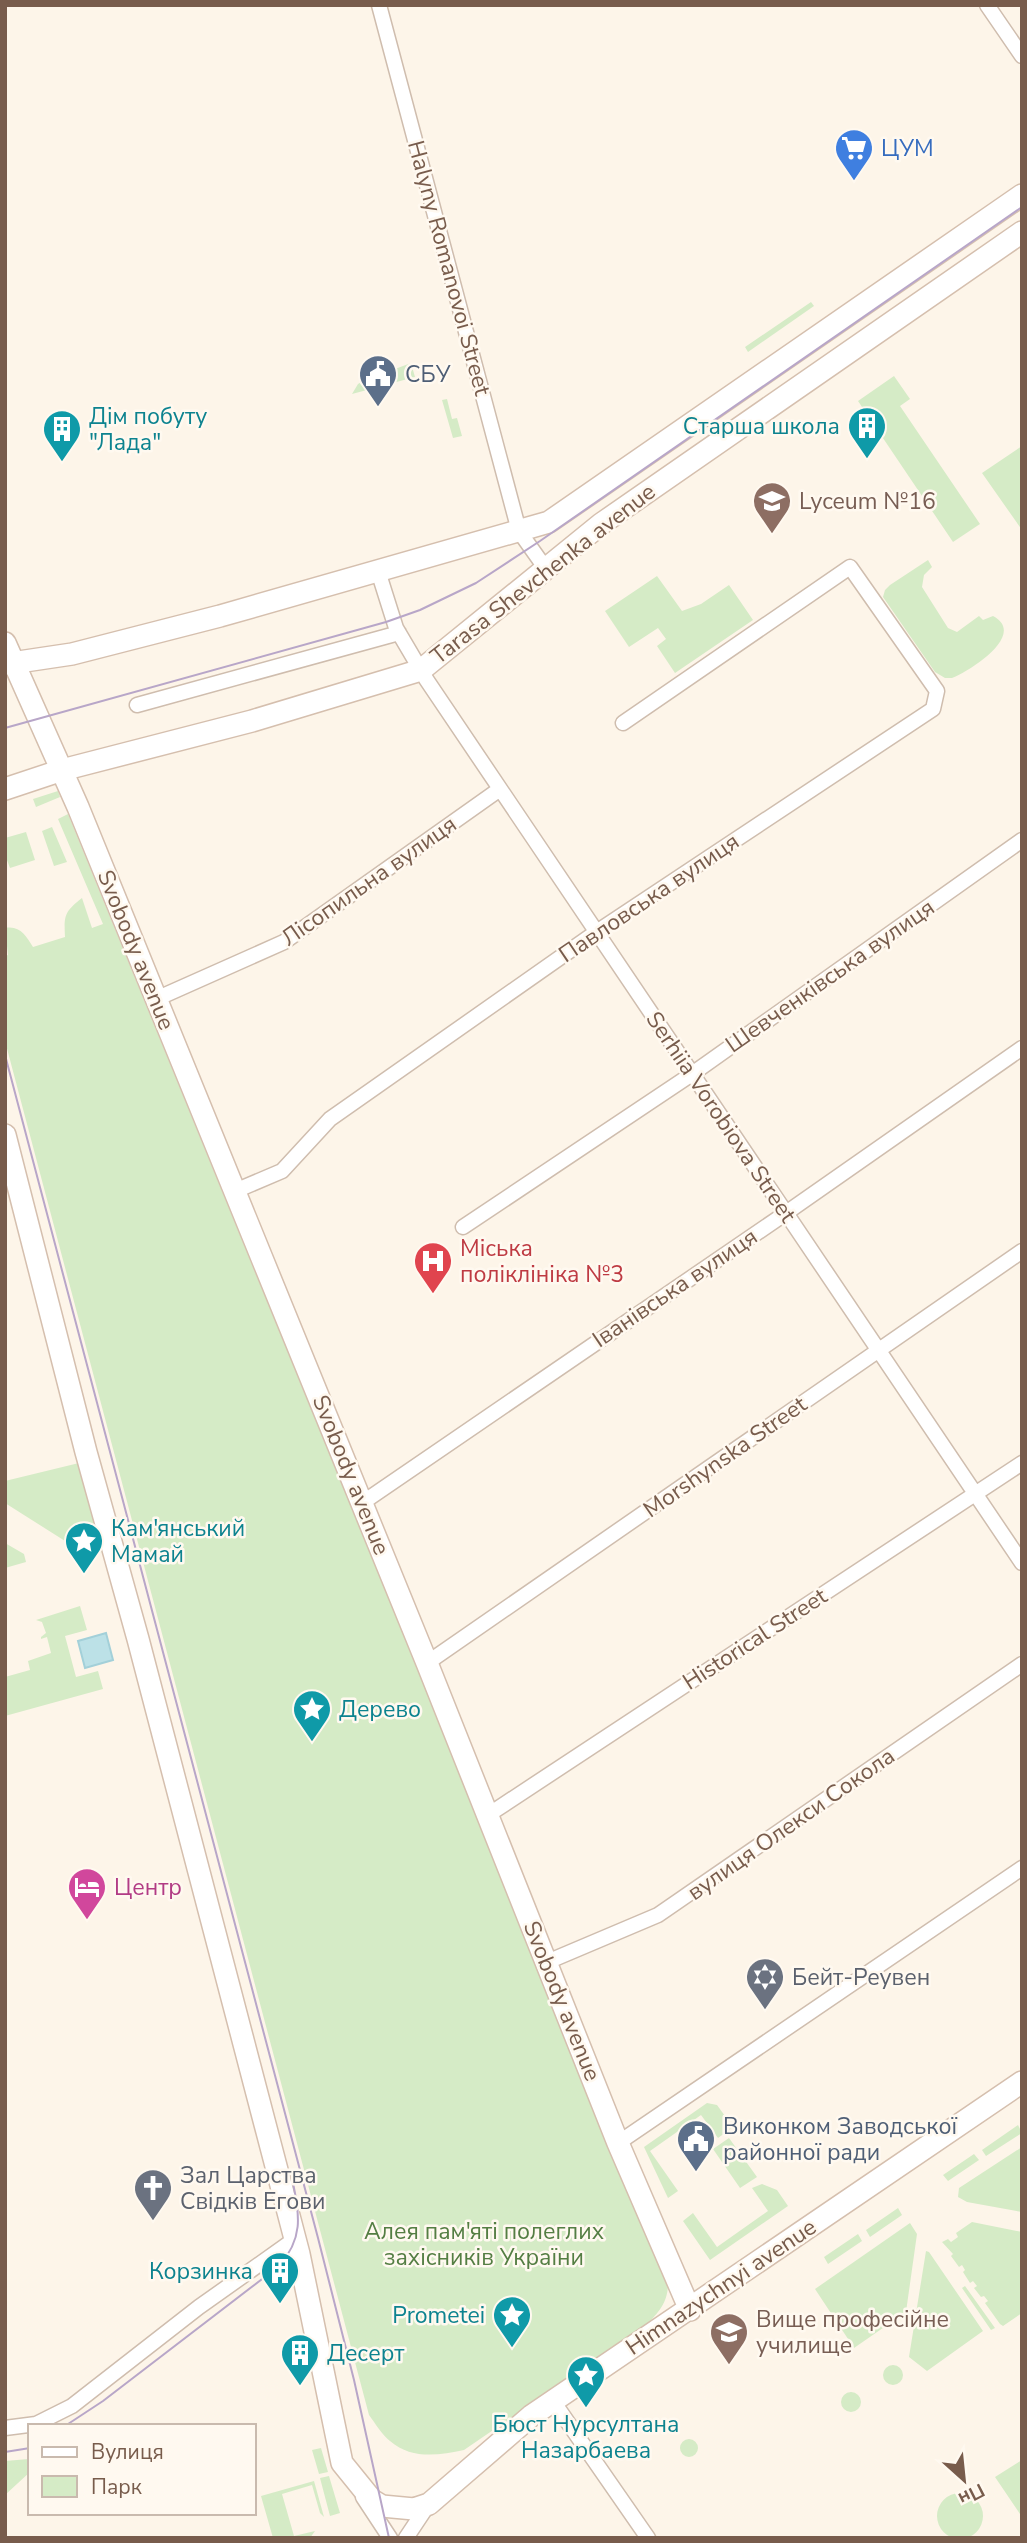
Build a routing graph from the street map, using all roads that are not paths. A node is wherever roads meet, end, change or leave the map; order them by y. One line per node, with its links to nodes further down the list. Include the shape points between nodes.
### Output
1 (379, 5): 6 (street, Halyny Romanovoi Street)
2 (987, 5): 3 (street)
3 (1022, 56)
4 (1022, 195): 6 (main road, Tarasa Shevchenka avenue, via 549,522)
5 (1022, 232): 7 (main road, Tarasa Shevchenka avenue, via 601,524)
6 (519, 531): 7 (street); 8 (main road, Tarasa Shevchenka avenue)
7 (546, 569): 11 (main road, Tarasa Shevchenka avenue)
8 (378, 571): 9 (street, Serhiia Vorobiova Street); 10 (main road, Tarasa Shevchenka avenue, via 72,654)
9 (399, 633): 11 (street, Serhiia Vorobiova Street); 12 (street)
10 (8, 656): 14 (main road, Svobody avenue)
11 (421, 670): 14 (main road, Tarasa Shevchenka avenue, via 252,721); 16 (street, Serhiia Vorobiova Street)
12 (137, 705)
13 (623, 723): 18 (street, Павловська вулиця, via 850,567 937,691 933,709)
14 (62, 770): 15 (main road, Tarasa Shevchenka avenue); 19 (main road, Svobody avenue)
15 (5, 789)
16 (500, 789): 18 (street, Serhiia Vorobiova Street); 19 (street, Лісопильна вулиця, via 284,942)
17 (1022, 840): 21 (street, Шевченківська вулиця)
18 (595, 933): 21 (street, Serhiia Vorobiova Street); 23 (street, Павловська вулиця, via 330,1119 282,1171)
19 (156, 999): 23 (main road, Svobody avenue)
20 (1022, 1048): 24 (street, Іванівська вулиця)
21 (692, 1074): 24 (street, Serhiia Vorobiova Street); 25 (street, Шевченківська вулиця)
22 (5, 1135): 39 (main road)
23 (235, 1191): 30 (main road, Svobody avenue)
24 (786, 1213): 27 (street, Serhiia Vorobiova Street); 30 (street, Іванівська вулиця)
25 (463, 1227)
26 (1022, 1251): 27 (street, Morshynska Street)
27 (878, 1351): 29 (street, Serhiia Vorobiova Street); 32 (street, Morshynska Street)
28 (1022, 1463): 29 (street, Historical Street)
29 (975, 1495): 31 (street, Serhiia Vorobiova Street); 34 (street, Historical Street)
30 (362, 1503): 32 (main road, Svobody avenue)
31 (1022, 1563)
32 (427, 1662): 34 (main road, Svobody avenue)
33 (1022, 1664): 36 (street, вулиця Олекси Сокола, via 659,1915)
34 (488, 1815): 36 (main road, Svobody avenue)
35 (1022, 1868): 38 (street)
36 (547, 1962): 38 (main road, Svobody avenue)
37 (1022, 2082): 40 (main road, Himnazychnyi avenue)
38 (618, 2143): 40 (main road, Svobody avenue)
39 (295, 2239): 42 (street, via 72,2406); 45 (main road)
40 (690, 2310): 41 (main road, Himnazychnyi avenue)
41 (553, 2401): 46 (main road, Himnazychnyi avenue); 50 (street)
42 (36, 2424)
43 (28, 2425): 44 (street)
44 (5, 2428)
45 (342, 2463): 46 (main road, via 382,2506 414,2509); 47 (street)
46 (429, 2504): 48 (street); 49 (street)
47 (390, 2538)
48 (406, 2538)
49 (418, 2538)
50 (648, 2538)

